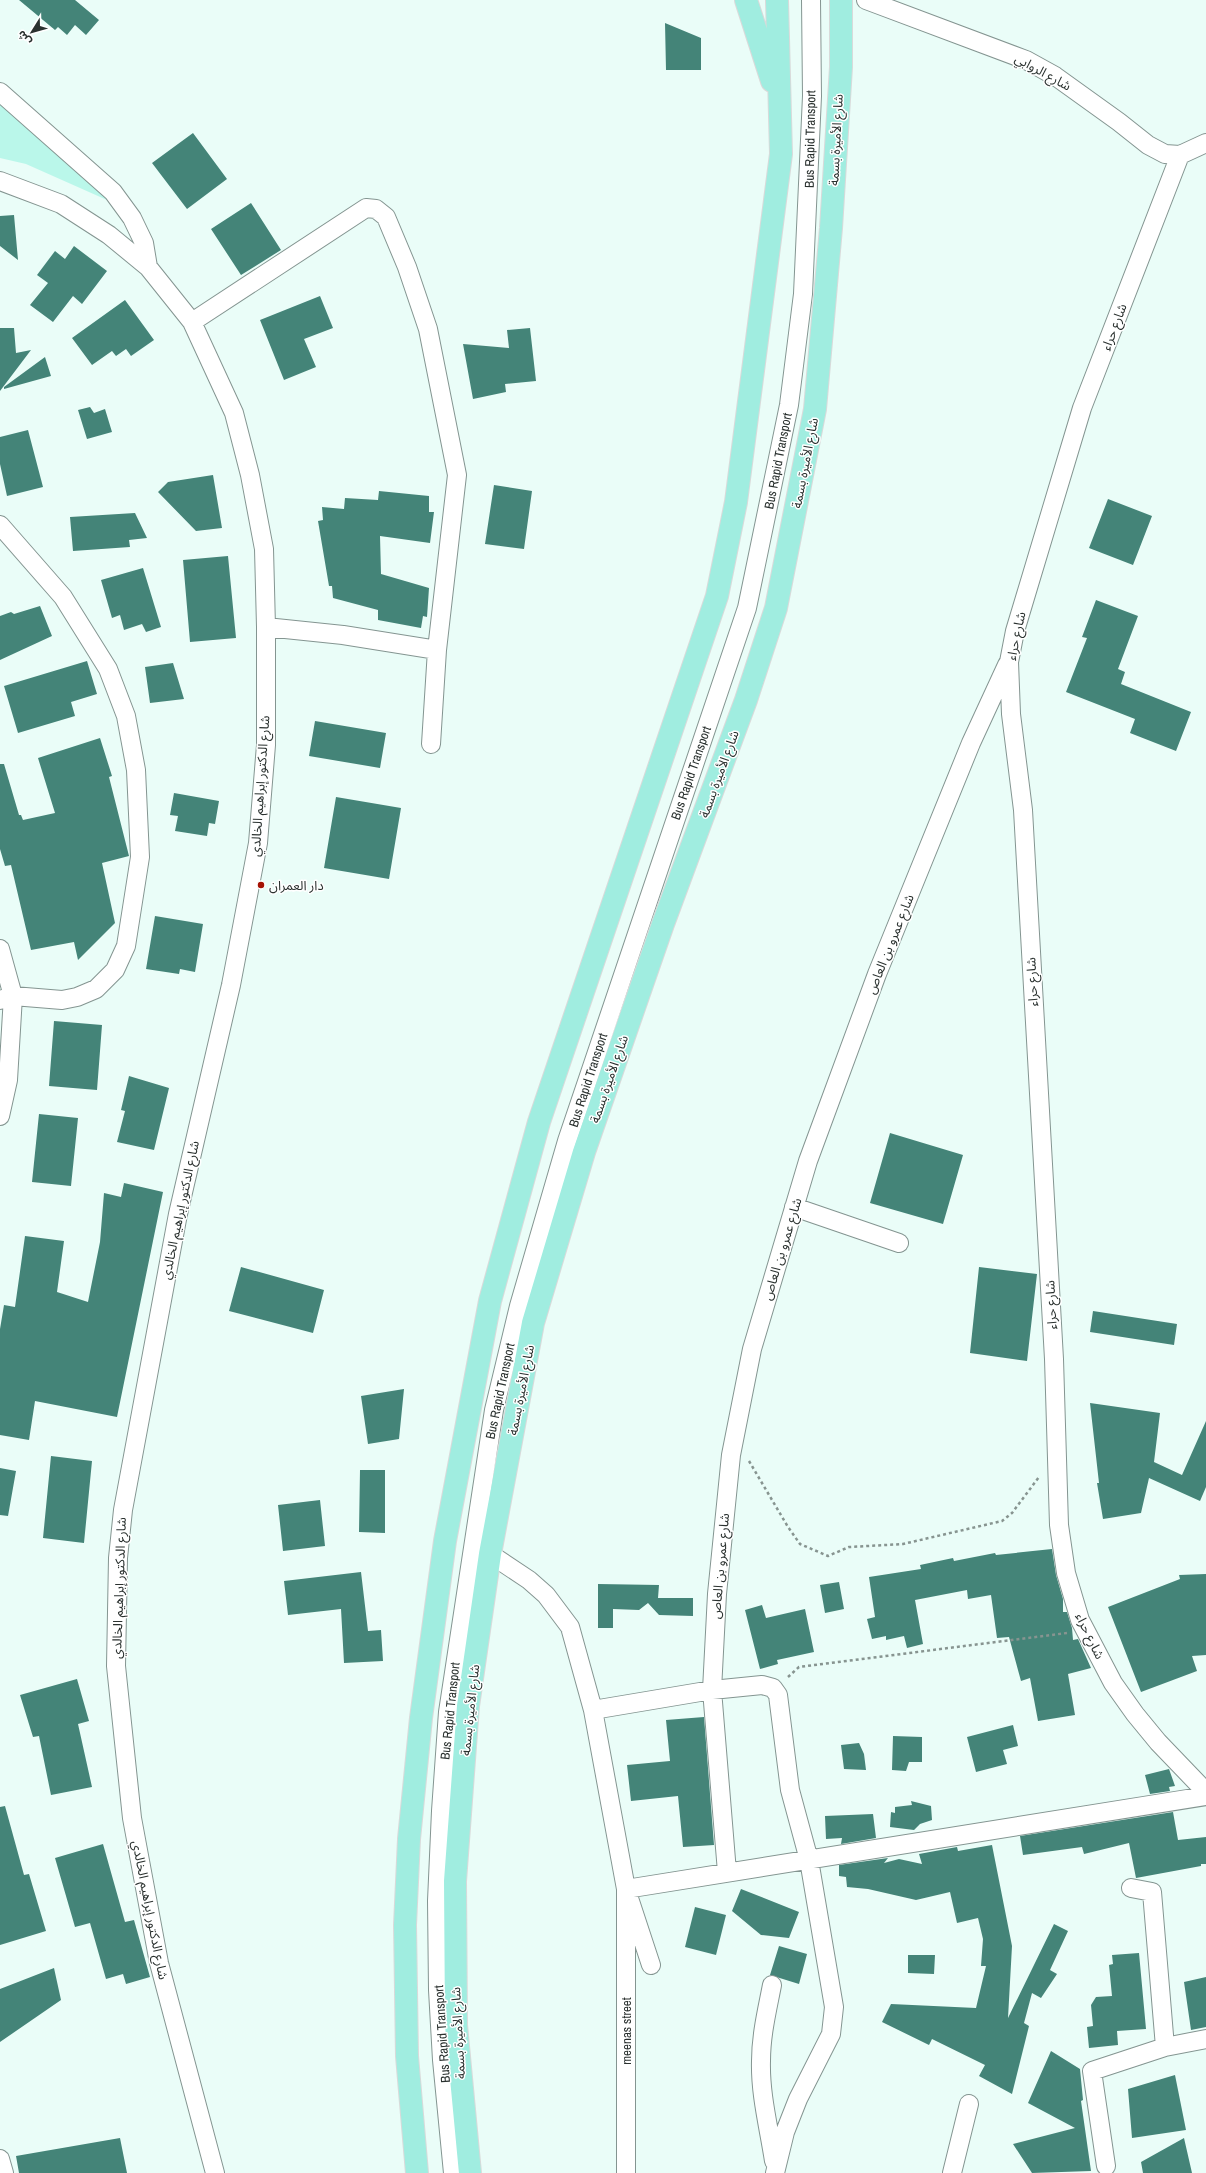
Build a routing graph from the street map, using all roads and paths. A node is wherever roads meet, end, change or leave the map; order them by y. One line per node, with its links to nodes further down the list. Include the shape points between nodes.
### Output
1 (746, 0): 7 (main road)
2 (777, 0): 7 (main road)
3 (811, 0): 47 (street, Bus Rapid Transport, via 812,96 803,294 789,404 747,608 567,1141 519,1306 491,1425 448,1712 441,1810 437,1901 438,1990)
4 (841, 0): 25 (main road, شارع الأميرة بسمة, via 841,67 832,220 815,409 776,608 746,700 663,924 584,1152 533,1323)
5 (866, 0): 9 (street, شارع الروابي, via 1026,60 1055,76 1148,145 1165,154)
6 (0, 92): 11 (street, شارع الدكتور إبراهيم الخالدي, via 113,192 132,218 144,243)
7 (779, 105): 46 (main road, via 781,154 736,502 717,596 539,1122 490,1301 445,1541 420,1718 407,1878 407,2056)
8 (1206, 143): 9 (street)
9 (1180, 156): 16 (street, شارع حراء, via 1082,408 1015,631)
10 (0, 181): 11 (street, شارع الدكتور إبراهيم الخالدي, via 61,204 109,235)
11 (148, 267): 12 (street, شارع الدكتور إبراهيم الخالدي)
12 (192, 322): 14 (street, شارع الدكتور إبراهيم الخالدي, via 234,413 250,475 264,549); 15 (street, via 366,208 376,209 386,218 407,267 428,329 457,475)
13 (0, 525): 19 (street, via 63,597 108,669 126,716 136,770 140,857 126,946 115,970 96,989 78,997 62,1000)
14 (266, 627): 15 (street, via 343,635); 45 (street, شارع الدكتور إبراهيم الخالدي, via 266,745 258,843 231,985 178,1214 124,1502 115,1614 116,1666 132,1818 159,1963)
15 (437, 650): 17 (street)
16 (1009, 662): 21 (street, شارع عمرو بن العاص, via 971,743 877,974); 24 (street, شارع حراء, via 1011,714 1023,810 1054,1359)
17 (431, 744)
18 (0, 949): 19 (street)
19 (7, 998): 20 (street, via 8,1080)
20 (0, 1116)
21 (794, 1207): 22 (street); 23 (street, شارع عمرو بن العاص, via 752,1349)
22 (899, 1243)
23 (735, 1437): 24 (path, via 800,1544 828,1556 849,1547 903,1544 1002,1520 1012,1513 1043,1471); 28 (street, شارع عمرو بن العاص, via 717,1594)
24 (1057, 1462): 26 (street, شارع حراء, via 1059,1525 1066,1573 1080,1620)
25 (490, 1554): 29 (street, via 529,1580 546,1595 570,1627); 48 (main road, شارع الأميرة بسمة, via 468,1706 455,1881 456,2025)
26 (1086, 1630): 27 (path); 30 (street, شارع حراء, via 1114,1683 1135,1714)
27 (799, 1667)
28 (712, 1690): 29 (street); 32 (street, via 767,1686 778,1695 790,1790); 33 (street, شارع عمرو بن العاص)
29 (593, 1710): 35 (street)
30 (1206, 1792)
31 (1206, 1796): 32 (street)
32 (809, 1860): 33 (street); 43 (street, via 831,1980 834,2020 831,2034 798,2099 785,2132)
33 (727, 1872): 35 (street)
34 (1131, 1888): 39 (street, via 1152,1892)
35 (626, 1889): 36 (street); 49 (street, meenas street)
36 (651, 1965)
37 (772, 1985): 43 (street, via 762,2034 761,2063 765,2109)
38 (1206, 2039): 39 (street)
39 (1165, 2047): 42 (street, via 1092,2070)
40 (969, 2104): 50 (street)
41 (0, 2159): 44 (street)
42 (1106, 2166)
43 (775, 2170)
44 (4, 2173)
45 (215, 2173)
46 (417, 2173)
47 (453, 2173)
48 (470, 2173)
49 (626, 2173)
50 (952, 2173)

